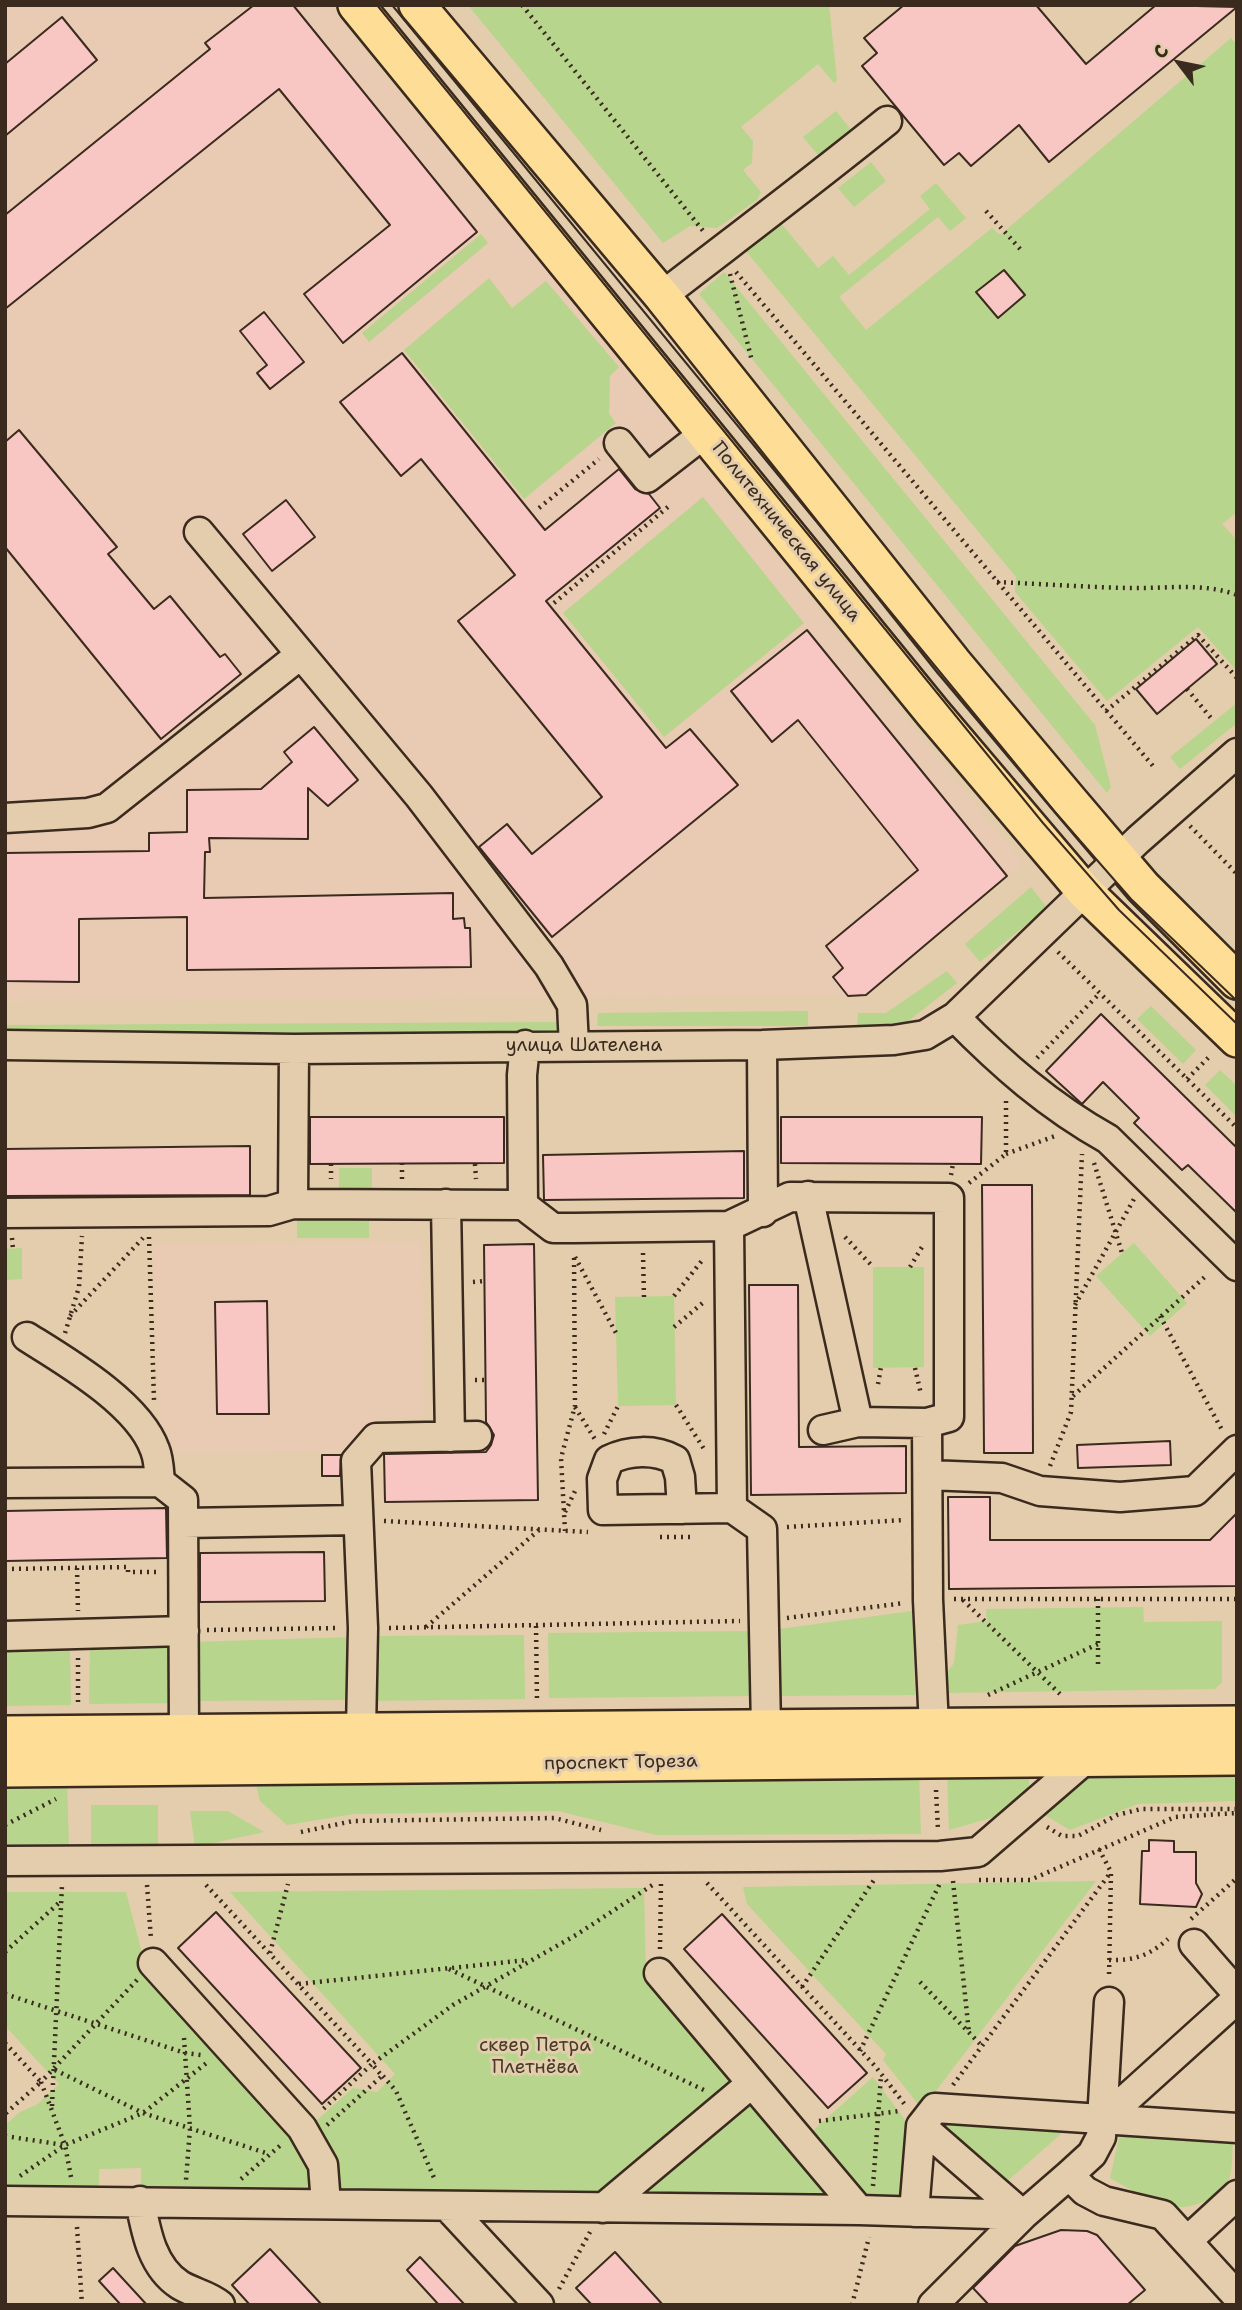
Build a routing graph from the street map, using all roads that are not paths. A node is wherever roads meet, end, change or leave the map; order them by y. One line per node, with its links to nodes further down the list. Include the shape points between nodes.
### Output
1 (356, 5): 5 (main road, Политехническая улица)
2 (417, 5): 4 (main road, Политехническая улица)
3 (887, 121): 4 (street, via 722,255)
4 (662, 296): 11 (main road, Политехническая улица, via 953,662)
5 (705, 433): 6 (street, via 647,478); 11 (main road, Политехническая улица)
6 (618, 443)
7 (199, 532): 8 (street)
8 (300, 655): 10 (street, via 107,808); 17 (street, via 419,796 550,966 572,1005)
9 (1237, 753): 11 (street, улица Шателена)
10 (5, 818)
11 (1101, 875): 12 (main road, Политехническая улица, via 1143,887); 13 (street, улица Шателена); 18 (main road, Политехническая улица)
12 (1237, 981)
13 (955, 1017): 16 (street, улица Шателена, via 925,1035 894,1040); 27 (street, via 1012,1074 1108,1139)
14 (5, 1045): 19 (street, улица Шателена)
15 (525, 1045): 17 (street, улица Шателена); 19 (street, улица Шателена); 23 (street)
16 (762, 1045): 17 (street, улица Шателена); 24 (street)
17 (574, 1046)
18 (1225, 1046)
19 (294, 1049): 21 (street)
20 (808, 1196): 24 (street, via 790,1197); 29 (street); 30 (street, via 949,1198 949,1417)
21 (293, 1204): 22 (street); 25 (street, via 269,1211)
22 (446, 1205): 23 (street); 38 (street, via 464,1436 376,1438 356,1461)
23 (523, 1205): 26 (street, via 574,1242)
24 (763, 1212): 26 (street)
25 (5, 1213)
26 (729, 1226): 36 (street)
27 (1232, 1262)
28 (27, 1337): 34 (street, via 128,1409 155,1449)
29 (858, 1422): 30 (street); 31 (street)
30 (927, 1423): 33 (street)
31 (823, 1430)
32 (1236, 1451): 33 (street, via 1195,1491 1120,1497 1040,1491 1002,1478)
33 (928, 1475): 43 (street)
34 (160, 1482): 35 (street); 39 (street, via 183,1500)
35 (5, 1483)
36 (733, 1508): 37 (street); 44 (street, via 762,1528)
37 (682, 1509): 37 (street, via 603,1510 602,1479 609,1460 623,1453 663,1453 675,1460)
38 (358, 1520): 39 (street); 45 (street)
39 (184, 1523): 40 (street)
40 (184, 1631): 41 (street); 46 (street)
41 (5, 1636)
42 (1237, 1724): 43 (main road, проспект Тореза)
43 (934, 1727): 44 (main road, проспект Тореза)
44 (766, 1728): 45 (main road, проспект Тореза)
45 (361, 1731): 46 (main road, проспект Тореза)
46 (184, 1733): 47 (main road, проспект Тореза)
47 (5, 1734)
48 (1237, 1757): 49 (main road, проспект Тореза)
49 (1087, 1758): 50 (main road, проспект Тореза); 51 (street, via 978,1852 940,1856)
50 (5, 1769)
51 (5, 1861)
52 (1194, 1944): 55 (street)
53 (153, 1963): 66 (street, via 306,2135 323,2165)
54 (659, 1973): 58 (street)
55 (1237, 1993)
56 (1237, 1999): 60 (street)
57 (1108, 2002): 60 (street)
58 (752, 2083): 68 (street); 69 (street)
59 (928, 2117): 60 (street); 70 (street); 71 (street)
60 (1104, 2119): 61 (street); 62 (street, via 1092,2154)
61 (1237, 2128)
62 (1069, 2175): 71 (street); 72 (street, via 1104,2201 1163,2215)
63 (10, 2190): 65 (street, via 76,2202)
64 (1237, 2195): 72 (street)
65 (140, 2201): 66 (street); 75 (street, via 156,2260 180,2285)
66 (326, 2204): 67 (street)
67 (447, 2206): 68 (street); 74 (street)
68 (603, 2208): 69 (street)
69 (865, 2210): 70 (street)
70 (914, 2212): 71 (street)
71 (1023, 2215): 76 (street)
72 (1187, 2241): 73 (street)
73 (1237, 2296)
74 (548, 2299)
75 (220, 2305)
76 (933, 2305)

